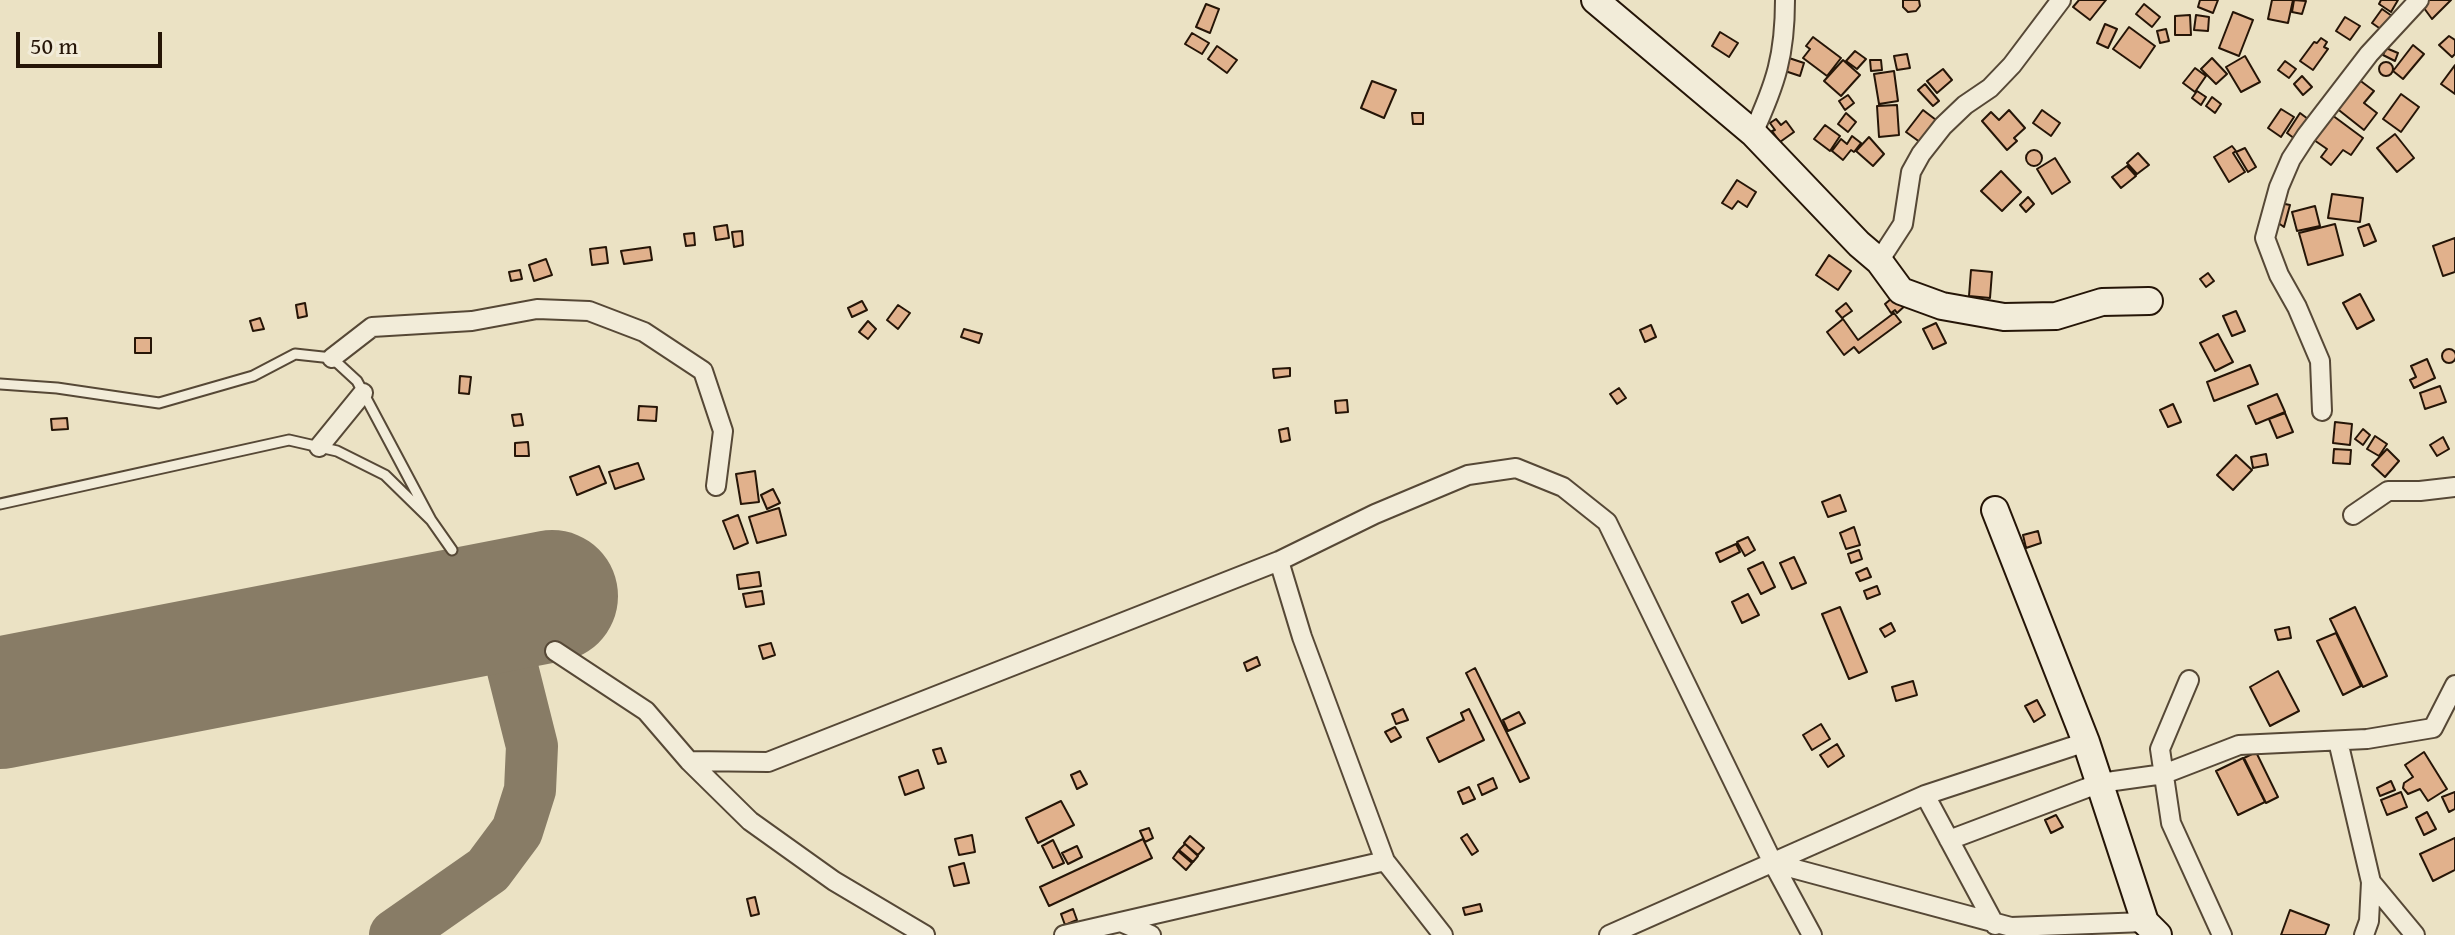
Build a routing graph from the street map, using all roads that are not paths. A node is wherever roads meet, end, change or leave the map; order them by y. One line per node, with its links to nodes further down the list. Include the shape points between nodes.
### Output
1 (1595, 0): 5 (street)
2 (1785, 0): 5 (street, via 1784,48)
3 (2061, 0): 6 (street, via 2012,65 1943,126 1921,154 1911,172 1903,224)
4 (2419, 0): 11 (street, via 2369,54 2291,159 2265,238 2320,361)
5 (1753, 133): 6 (street)
6 (1879, 261): 7 (street, via 1901,291 1942,306 2004,317 2056,316 2102,302)
7 (2149, 301)
8 (332, 358): 9 (lane, via 295,354 253,376 159,403); 10 (lane); 13 (street, via 372,327 472,321 537,309 589,311 644,332 703,371 723,431)
9 (0, 384)
10 (363, 393): 12 (street); 18 (lane)
11 (2322, 411)
12 (319, 447): 15 (lane, via 289,440); 18 (lane, via 385,475)
13 (716, 486)
14 (2455, 487): 17 (street, via 2388,491)
15 (0, 504)
16 (1995, 510): 25 (street)
17 (2353, 515)
18 (431, 520): 19 (lane)
19 (452, 550)
20 (1279, 561): 26 (street, via 768,762); 31 (street); 32 (street, via 1468,475 1516,468 1563,487 1607,522)
21 (555, 651): 26 (street, via 646,711)
22 (2189, 680): 27 (street, via 2160,749)
23 (2455, 685): 24 (street, via 2433,728)
24 (2338, 741): 27 (street, via 2239,745); 33 (street)
25 (2086, 742): 28 (street); 29 (street)
26 (689, 761): 37 (street, via 750,821 834,881)
27 (2164, 774): 28 (street); 43 (street, via 2171,823)
28 (2100, 783): 30 (street); 36 (street)
29 (1925, 795): 30 (street); 32 (street)
30 (1949, 840): 35 (street)
31 (1385, 861): 34 (street); 40 (street)
32 (1773, 863): 35 (street); 41 (street); 42 (street)
33 (2371, 882): 44 (street); 45 (street)
34 (1123, 923): 38 (street); 39 (street)
35 (1996, 928): 36 (street)
36 (2152, 928)
37 (925, 935)
38 (1064, 935)
39 (1151, 935)
40 (1443, 935)
41 (1609, 935)
42 (1812, 935)
43 (2222, 935)
44 (2364, 935)
45 (2415, 935)

